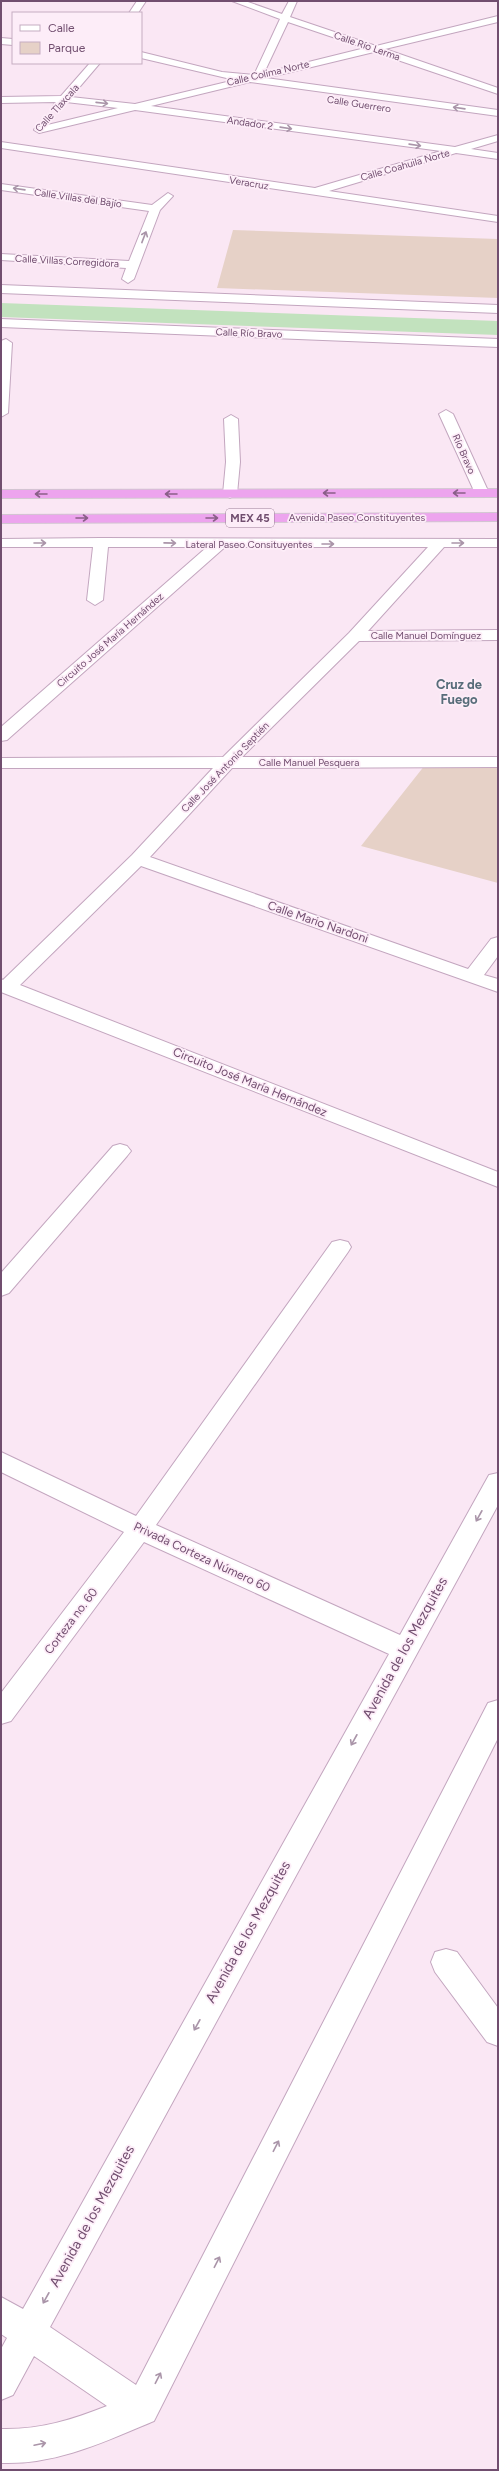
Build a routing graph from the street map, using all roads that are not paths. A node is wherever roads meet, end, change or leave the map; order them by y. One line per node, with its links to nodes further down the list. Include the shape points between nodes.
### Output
1 (142, 1): 4 (street)
2 (236, 1): 5 (street, Calle Río Lerma)
3 (293, 1): 5 (street)
4 (134, 12)
5 (283, 18): 9 (street, Calle Río Lerma); 12 (street)
6 (498, 20): 9 (street, Calle Colima Norte)
7 (1, 41): 8 (street)
8 (12, 42)
9 (375, 49): 12 (street, Calle Colima Norte); 15 (street, Calle Río Lerma)
10 (142, 55): 13 (street, Calle Guerrero)
11 (94, 64): 14 (street, Calle Tlaxcala)
12 (258, 76): 13 (street, Calle Colima Norte)
13 (242, 79): 18 (street, Calle Colima Norte); 22 (street, Calle Guerrero, one-way to 13); 23 (street, Calle Guerrero, via 364,105)
14 (74, 89): 16 (street, Calle Tlaxcala); 18 (street)
15 (498, 91)
16 (63, 99): 17 (street, Andador 2); 21 (street, Andador 2, one-way to 21); 24 (street, Calle Tlaxcala)
17 (1, 100)
18 (164, 100): 19 (street); 21 (street, Calle Colima Norte)
19 (196, 104)
20 (211, 106): 26 (street, Andador 2)
21 (137, 107): 24 (street, Calle Colima Norte); 30 (street, Andador 2, one-way to 30)
22 (498, 113)
23 (498, 122)
24 (33, 134): 28 (street, Calle Tlaxcala)
25 (498, 138): 26 (street, Calle Coahuila Norte)
26 (478, 143): 29 (street, Andador 2); 30 (street, Calle Coahuila Norte)
27 (1, 145): 28 (street, Veracruz)
28 (14, 147): 33 (street, Veracruz)
29 (498, 147)
30 (453, 150): 31 (street, Andador 2); 33 (street, Calle Coahuila Norte)
31 (498, 156)
32 (1, 187): 35 (street, Calle Villas del Bajío, one-way to 32)
33 (312, 192): 36 (street, Veracruz)
34 (168, 196): 35 (street)
35 (154, 209): 38 (street, one-way to 35)
36 (498, 219)
37 (1, 257): 38 (street, Calle Villas Corregidora)
38 (133, 265): 39 (street)
39 (128, 280)
40 (1, 289): 41 (street, via 129,292 186,297)
41 (498, 309)
42 (1, 323): 44 (street, Calle Río Bravo)
43 (6, 343): 45 (street)
44 (498, 343)
45 (1, 413)
46 (446, 414): 48 (street, Río Bravo)
47 (231, 419): 51 (street, via 233,462)
48 (482, 493): 49 (highway, Avenida Paseo Constituyentes / MEX 45); 51 (highway, Avenida Paseo Constituyentes / MEX 45, one-way to 51)
49 (498, 493)
50 (1, 494): 51 (highway, Avenida Paseo Constituyentes / MEX 45, one-way to 50)
51 (230, 494)
52 (498, 517): 53 (highway, Avenida Paseo Constituyentes / MEX 45, one-way to 52)
53 (1, 519)
54 (101, 542): 55 (street, Lateral Paseo Consituyentes, one-way to 54); 58 (street, Lateral Paseo Consituyentes, one-way to 58); 59 (street)
55 (1, 543)
56 (440, 543): 57 (street, Lateral Paseo Consituyentes, one-way to 57); 58 (street, Lateral Paseo Consituyentes, one-way to 56); 61 (street, Calle José Antonio Septién)
57 (498, 543)
58 (220, 544): 62 (street, Circuito José María Hernández)
59 (95, 600)
60 (498, 635): 61 (street, Calle Manuel Domínguez)
61 (355, 636): 65 (street, Calle José Antonio Septién)
62 (1, 736)
63 (498, 762): 65 (street, Calle Manuel Pesquera)
64 (1, 763): 65 (street, Calle Manuel Pesquera)
65 (227, 763): 66 (street, Calle José Antonio Septién)
66 (138, 859): 68 (street, Calle Mario Nardoni); 69 (street, Calle José Antonio Septién)
67 (498, 943): 68 (street)
68 (473, 976): 70 (street, Calle Mario Nardoni)
69 (4, 986): 72 (street, Circuito José María Hernández)
70 (498, 986)
71 (120, 1151): 74 (street)
72 (498, 1180)
73 (340, 1247): 77 (street, Corteza no. 60)
74 (1, 1288)
75 (1, 1461): 77 (street, Privada Corteza Número 60)
76 (498, 1482): 78 (street, Avenida de los Mezquites, one-way to 78)
77 (140, 1529): 78 (street, Privada Corteza Número 60); 80 (street, Corteza no. 60)
78 (404, 1649): 84 (street, Avenida de los Mezquites, one-way to 84)
79 (498, 1711): 86 (street, one-way to 79)
80 (1, 1713)
81 (446, 1962): 82 (street)
82 (498, 2032)
83 (1, 2314): 84 (street)
84 (27, 2332): 85 (street, Avenida de los Mezquites); 86 (street)
85 (1, 2383)
86 (142, 2409): 87 (street, one-way to 86, via 21,2448 71,2438)
87 (1, 2446)

